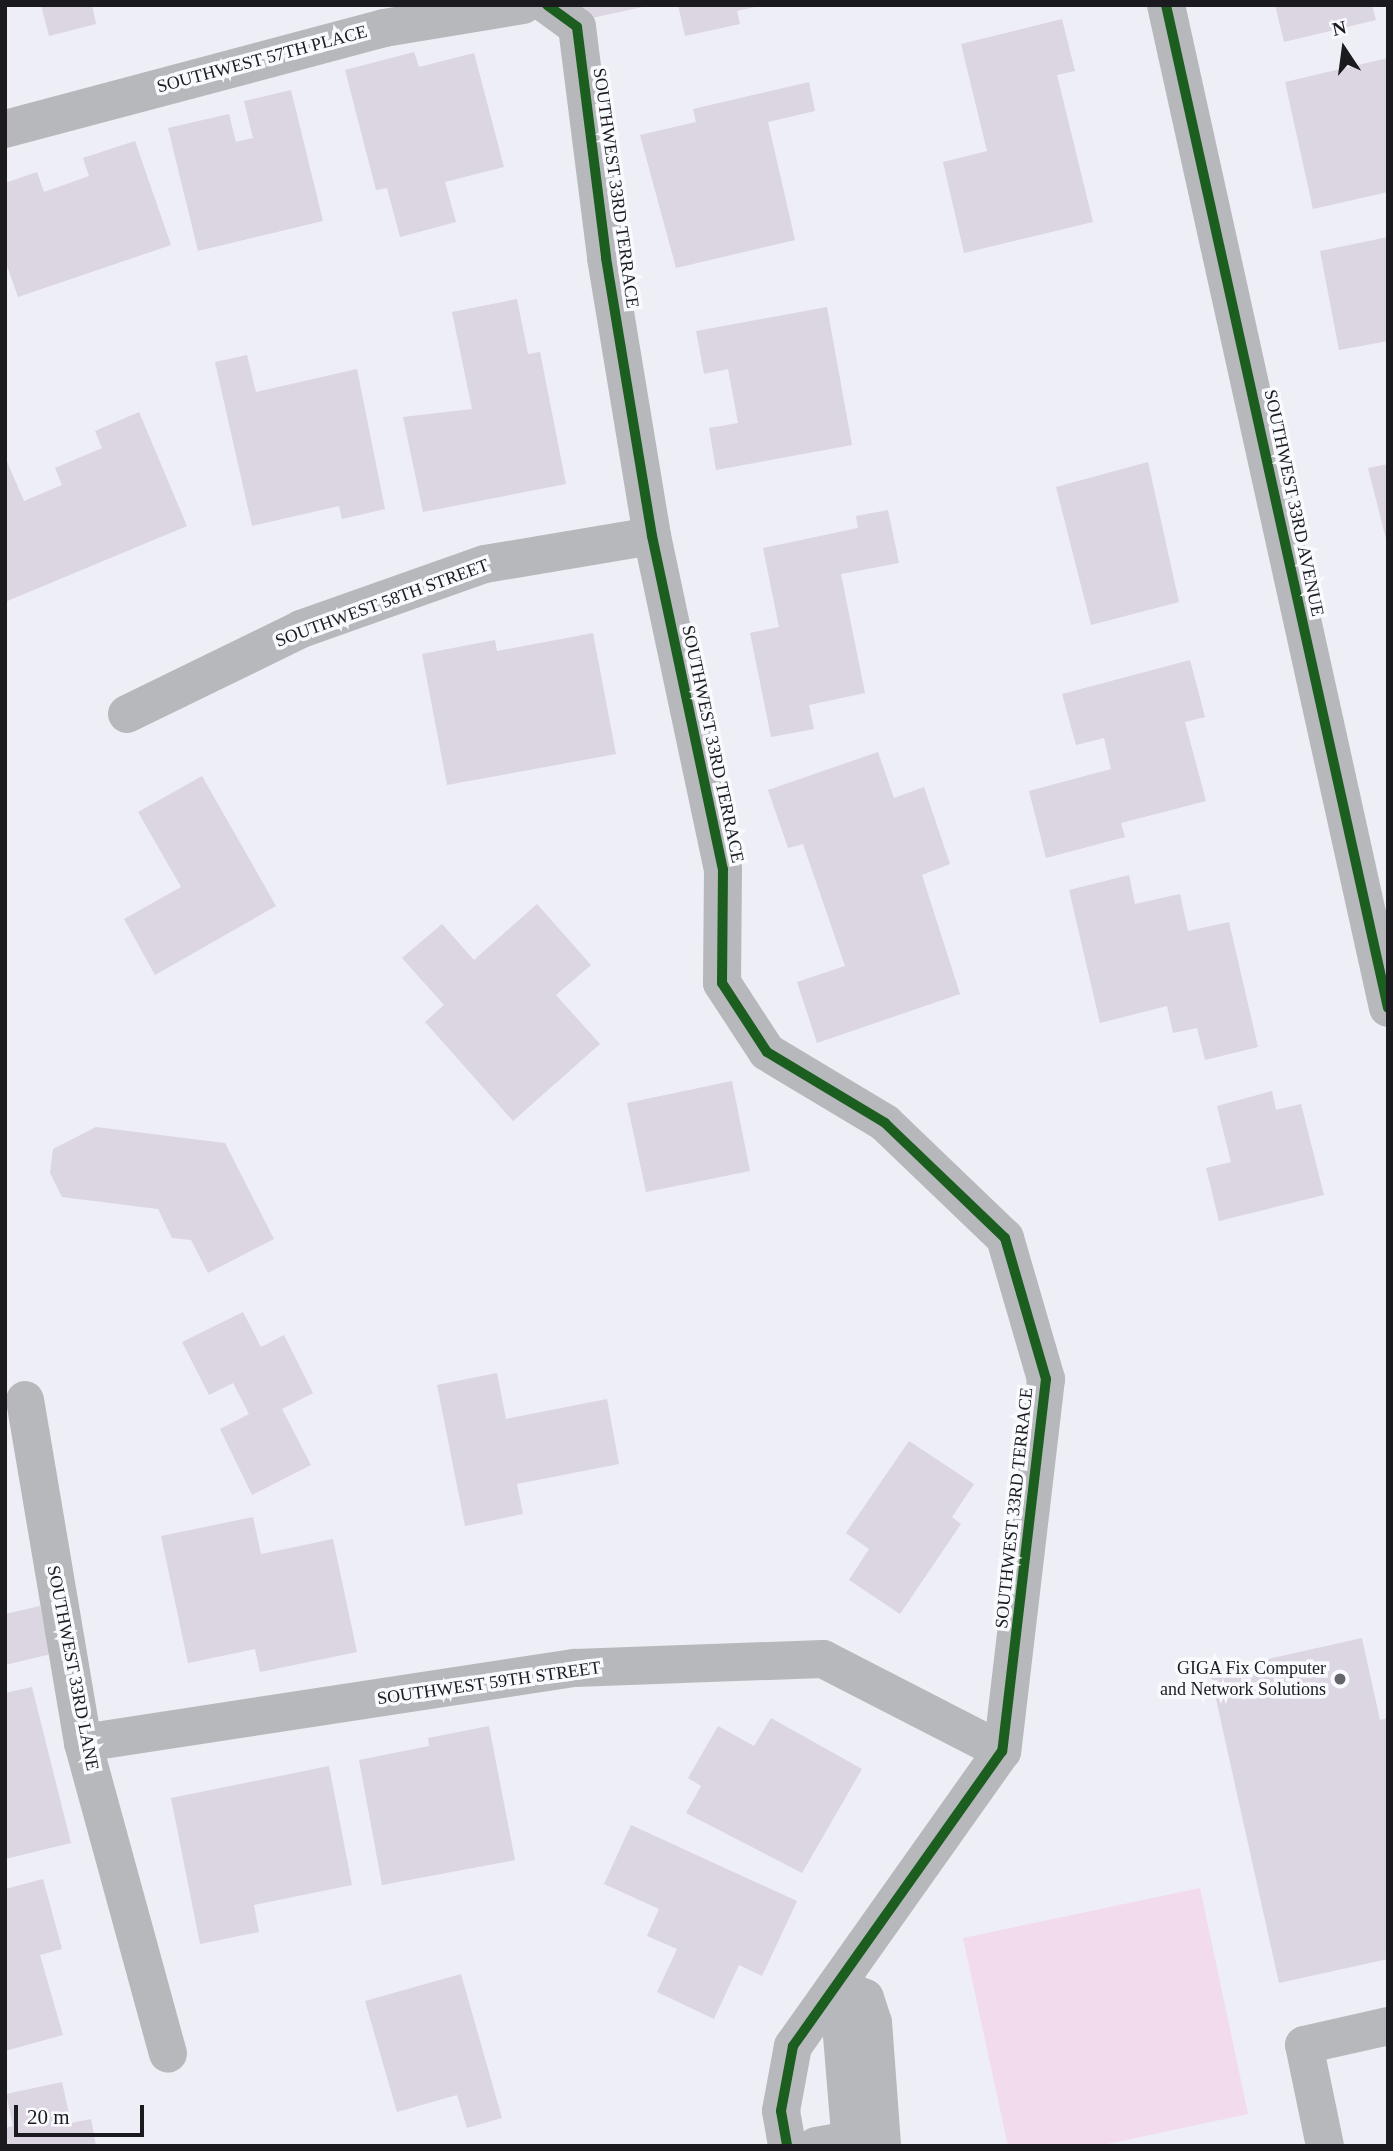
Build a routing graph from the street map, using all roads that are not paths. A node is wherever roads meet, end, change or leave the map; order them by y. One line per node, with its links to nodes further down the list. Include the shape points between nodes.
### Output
1 (523, 5): 4 (street, SOUTHWEST 57TH PLACE, via 384,27)
2 (547, 5): 5 (street, SOUTHWEST 33RD TERRACE, via 577,27 606,258)
3 (1166, 5): 7 (street, SOUTHWEST 33RD AVENUE)
4 (5, 129)
5 (652, 536): 6 (street, SOUTHWEST 58TH STREET, via 485,564 301,629); 10 (street, SOUTHWEST 33RD TERRACE, via 723,869 722,984 767,1052 886,1123 1005,1238 1046,1379)
6 (127, 714)
7 (1388, 1008)
8 (26, 1400): 9 (street, SOUTHWEST 33RD LANE)
9 (83, 1743): 10 (street, SOUTHWEST 59TH STREET, via 575,1668 823,1659); 13 (street, SOUTHWEST 33RD LANE)
10 (1002, 1751): 11 (street, SOUTHWEST 33RD TERRACE)
11 (838, 1987): 14 (street); 15 (street, SOUTHWEST 33RD TERRACE, via 793,2046 781,2111)
12 (1388, 2026): 16 (street, via 1304,2045)
13 (168, 2054)
14 (850, 2144)
15 (787, 2146)
16 (1325, 2146)

